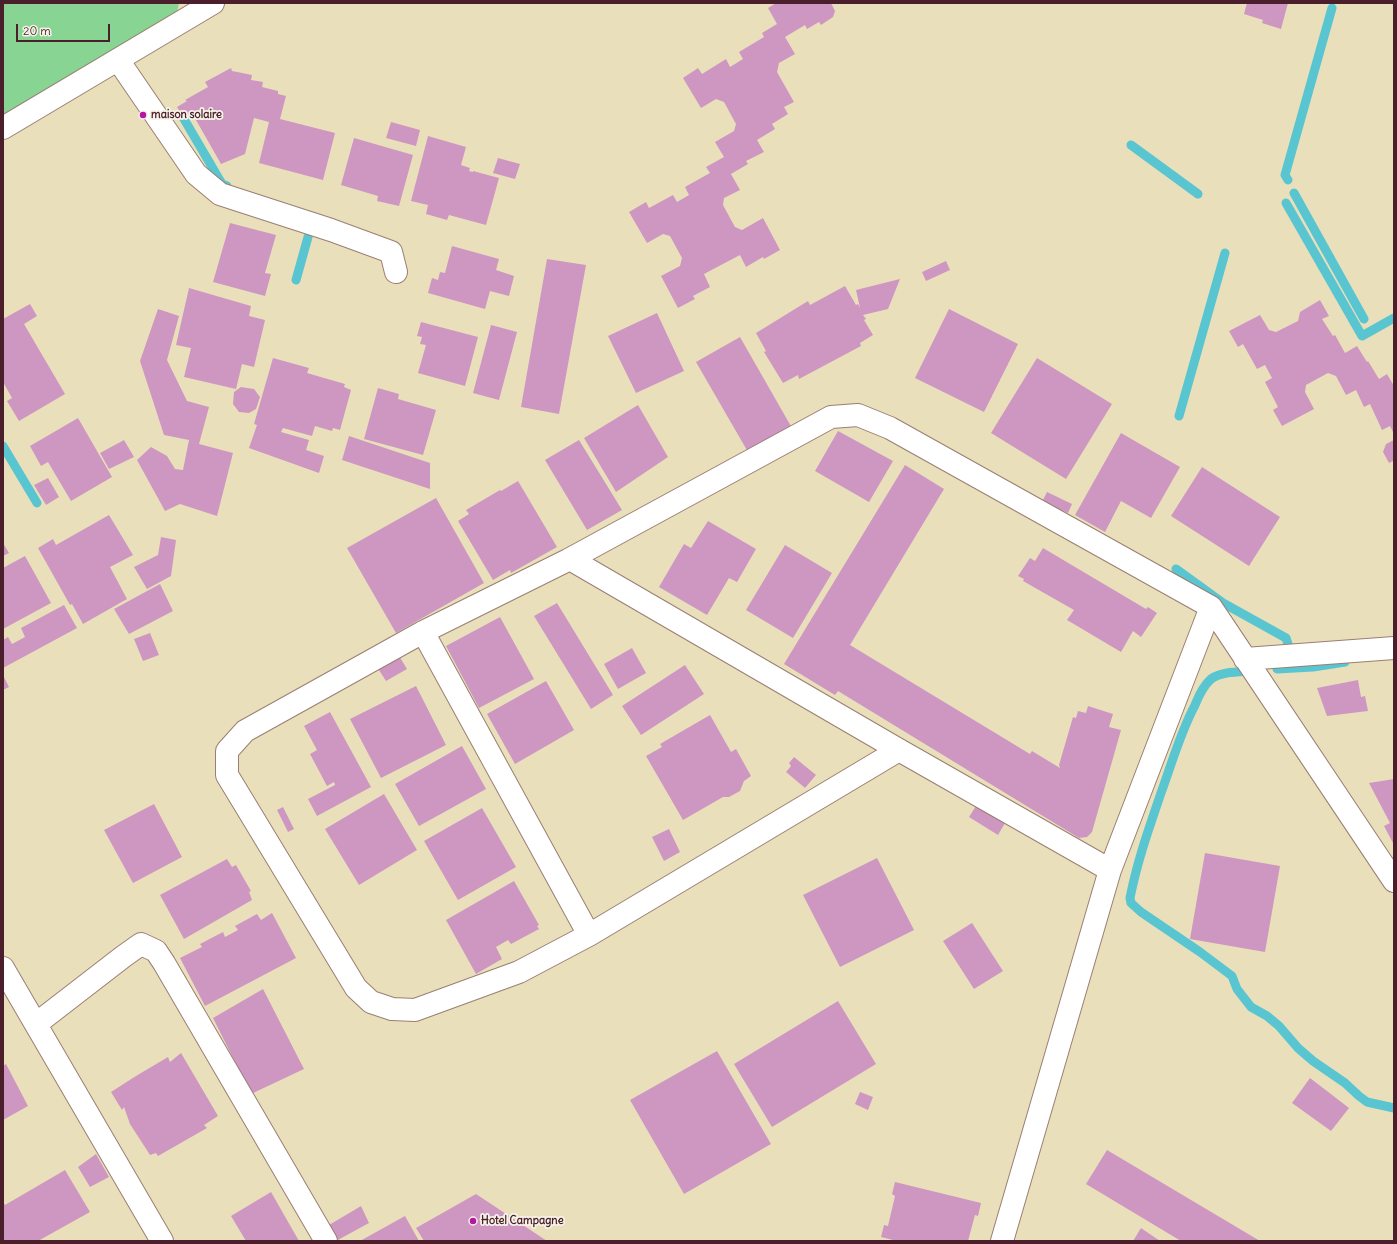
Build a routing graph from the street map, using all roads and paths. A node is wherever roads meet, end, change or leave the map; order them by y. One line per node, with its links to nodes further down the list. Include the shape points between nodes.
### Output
1 (213, 3): 2 (street)
2 (118, 60): 3 (street); 4 (street, via 196,174 220,194 391,252)
3 (3, 128)
4 (396, 272)
5 (570, 560): 6 (street, via 831,417 858,415 890,428); 7 (street); 10 (street)
6 (1211, 607): 9 (street); 11 (street)
7 (423, 632): 13 (street); 13 (street, via 245,731 227,751 227,775 356,988 371,1002 392,1009 415,1010 519,972)
8 (1394, 648): 9 (street)
9 (1245, 659): 12 (street)
10 (898, 750): 11 (street); 13 (street)
11 (1110, 870): 18 (street)
12 (1394, 881)
13 (589, 935)
14 (3, 968): 15 (street)
15 (36, 1024): 16 (street); 17 (street, via 141,944 156,951)
16 (162, 1241)
17 (326, 1241)
18 (1002, 1241)

